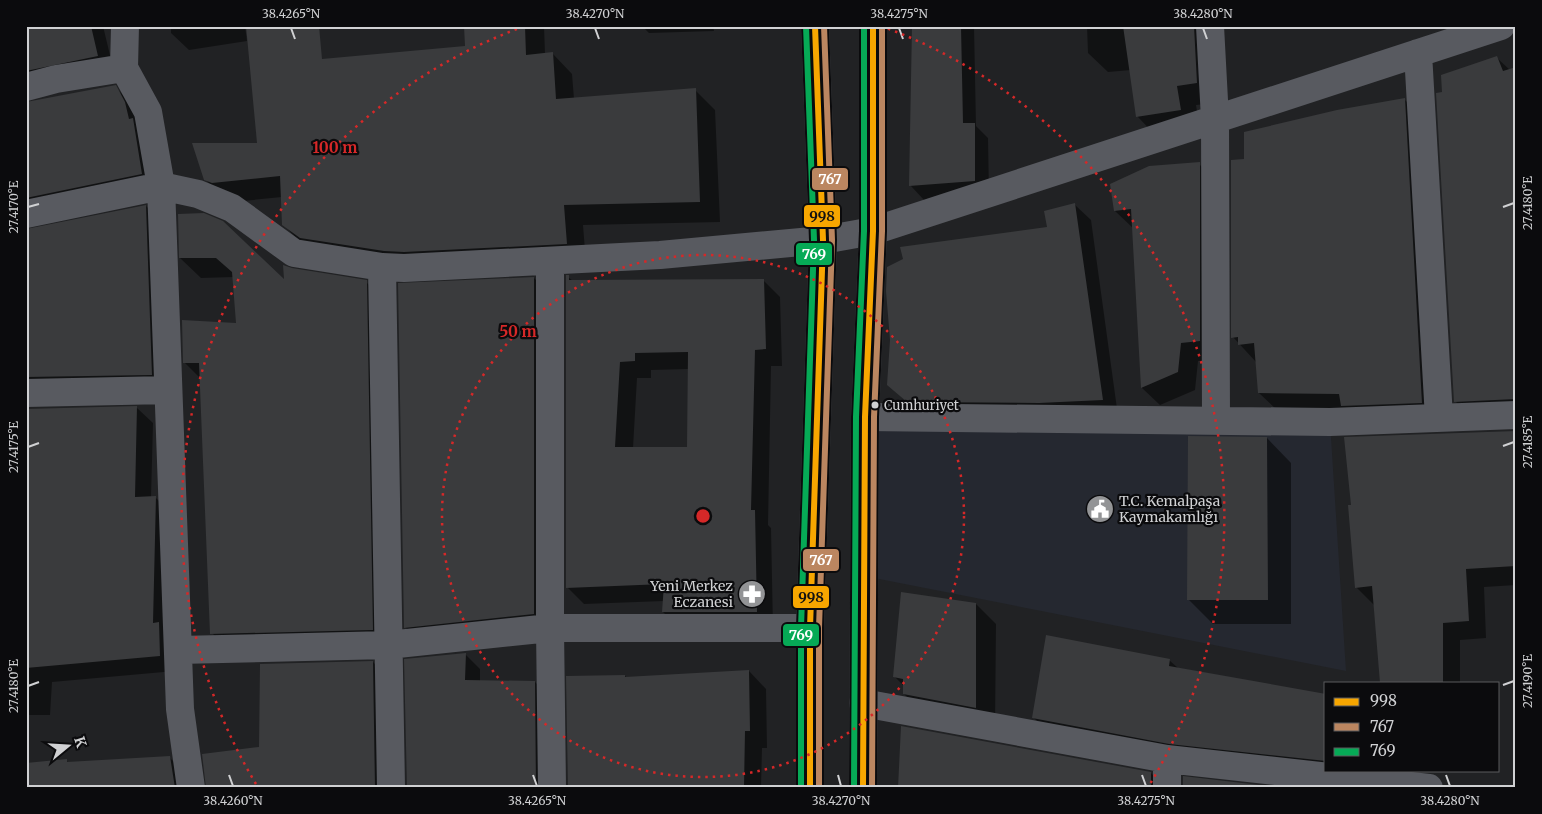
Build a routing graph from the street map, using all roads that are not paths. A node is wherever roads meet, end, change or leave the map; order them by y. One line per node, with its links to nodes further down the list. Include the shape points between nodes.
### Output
1 (125, 26): 7 (street)
2 (815, 26): 13 (main road)
3 (873, 26): 12 (main road)
4 (1210, 26): 9 (street)
5 (1501, 26): 6 (street)
6 (1418, 53): 9 (street); 20 (street)
7 (124, 68): 8 (street); 10 (street, via 148,112)
8 (26, 87)
9 (1215, 119): 12 (street); 21 (street)
10 (161, 186): 11 (street); 15 (street, via 198,194 232,208 294,253); 16 (street)
11 (26, 214)
12 (873, 231): 13 (street); 19 (main road)
13 (823, 240): 14 (street); 23 (main road)
14 (550, 261): 15 (street); 22 (street)
15 (382, 267): 24 (street)
16 (168, 390): 17 (street); 25 (street)
17 (26, 393)
18 (1516, 415): 20 (street)
19 (865, 417): 21 (street); 26 (main road)
20 (1439, 418): 21 (street, via 1330,422)
21 (1216, 419)
22 (550, 628): 23 (street); 24 (street); 30 (street)
23 (810, 628): 31 (main road)
24 (388, 645): 25 (street); 29 (street)
25 (178, 650): 28 (street, via 180,709)
26 (862, 703): 27 (street); 32 (main road)
27 (1167, 760): 33 (street); 34 (street)
28 (191, 788)
29 (391, 788)
30 (552, 788)
31 (810, 788)
32 (863, 788)
33 (1167, 788)
34 (1429, 788)

